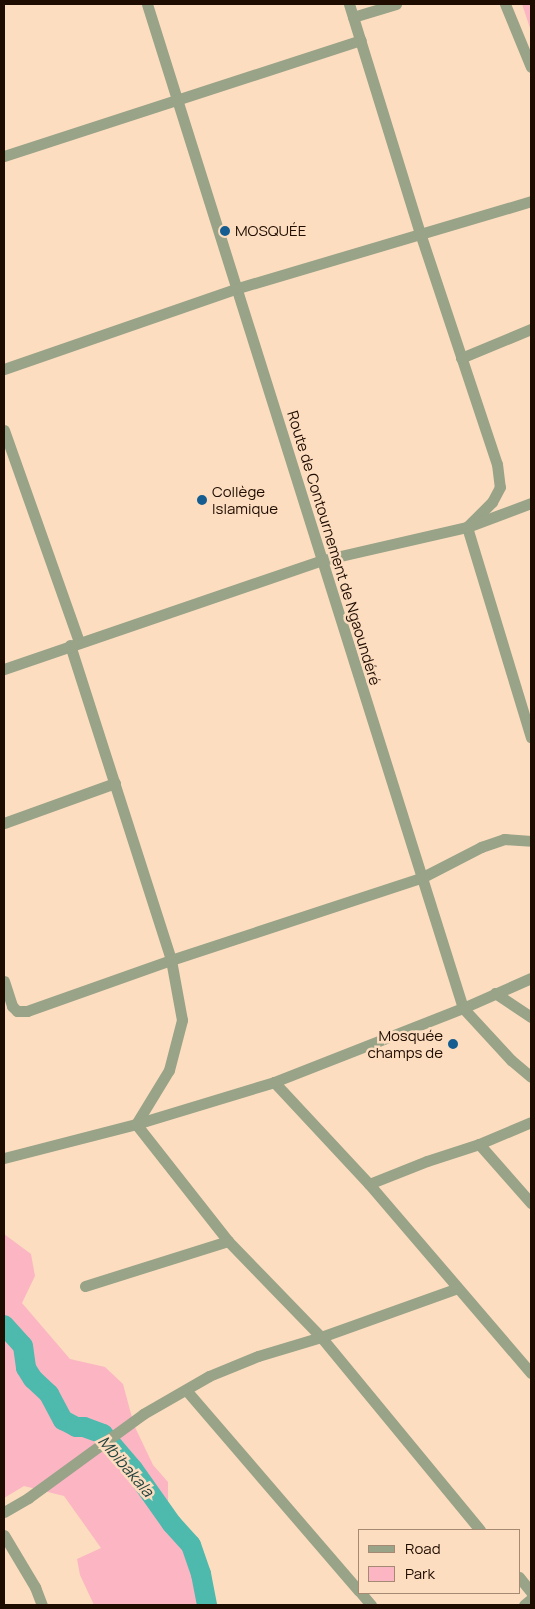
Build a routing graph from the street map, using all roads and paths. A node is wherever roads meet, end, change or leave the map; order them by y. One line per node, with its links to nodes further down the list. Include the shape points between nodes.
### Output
1 (147, 4): 8 (street, Route de Contournement de Ngaoundéré)
2 (349, 4): 5 (street)
3 (396, 4): 5 (street)
4 (505, 4): 7 (street)
5 (353, 16): 6 (street)
6 (361, 40): 8 (street); 11 (street)
7 (531, 67)
8 (178, 99): 9 (street); 12 (street, Route de Contournement de Ngaoundéré)
9 (4, 156)
10 (531, 201): 11 (street)
11 (420, 233): 12 (street); 14 (street)
12 (238, 288): 15 (street); 19 (street, Route de Contournement de Ngaoundéré)
13 (531, 330): 14 (street)
14 (461, 358): 18 (street, via 497,464 500,487 492,502)
15 (4, 369)
16 (4, 430): 20 (street)
17 (531, 504): 18 (street)
18 (467, 526): 19 (street); 22 (street)
19 (323, 560): 20 (street); 26 (street, Route de Contournement de Ngaoundéré)
20 (75, 644): 21 (street); 23 (street)
21 (4, 669)
22 (531, 738)
23 (115, 783): 24 (street); 27 (street)
24 (4, 823)
25 (531, 841): 26 (street, via 504,839 481,847)
26 (421, 878): 27 (street); 31 (street, Route de Contournement de Ngaoundéré)
27 (171, 960): 29 (street, via 27,1011 17,1012 12,1006); 36 (street, via 182,1020 178,1042 170,1070)
28 (531, 978): 30 (street)
29 (4, 981)
30 (495, 993): 31 (street); 32 (street)
31 (463, 1008): 33 (street, Route de Contournement de Ngaoundéré); 34 (street)
32 (531, 1017)
33 (531, 1077)
34 (274, 1082): 36 (street); 39 (street)
35 (531, 1122): 37 (street)
36 (136, 1124): 38 (street); 41 (street)
37 (480, 1144): 39 (street, via 427,1160); 40 (street)
38 (4, 1158)
39 (369, 1184): 43 (street)
40 (531, 1203)
41 (228, 1241): 42 (street); 44 (street)
42 (86, 1286)
43 (458, 1288): 44 (street); 45 (street)
44 (321, 1337): 46 (street, via 258,1356 209,1376); 48 (street)
45 (531, 1373)
46 (186, 1390): 47 (street, via 143,1414); 51 (street)
47 (4, 1512)
48 (479, 1529)
49 (4, 1535): 55 (street)
50 (520, 1578): 52 (street)
51 (358, 1590)
52 (531, 1592)
53 (362, 1594): 56 (street)
54 (531, 1599): 57 (street)
55 (42, 1605)
56 (371, 1605)
57 (524, 1605)

